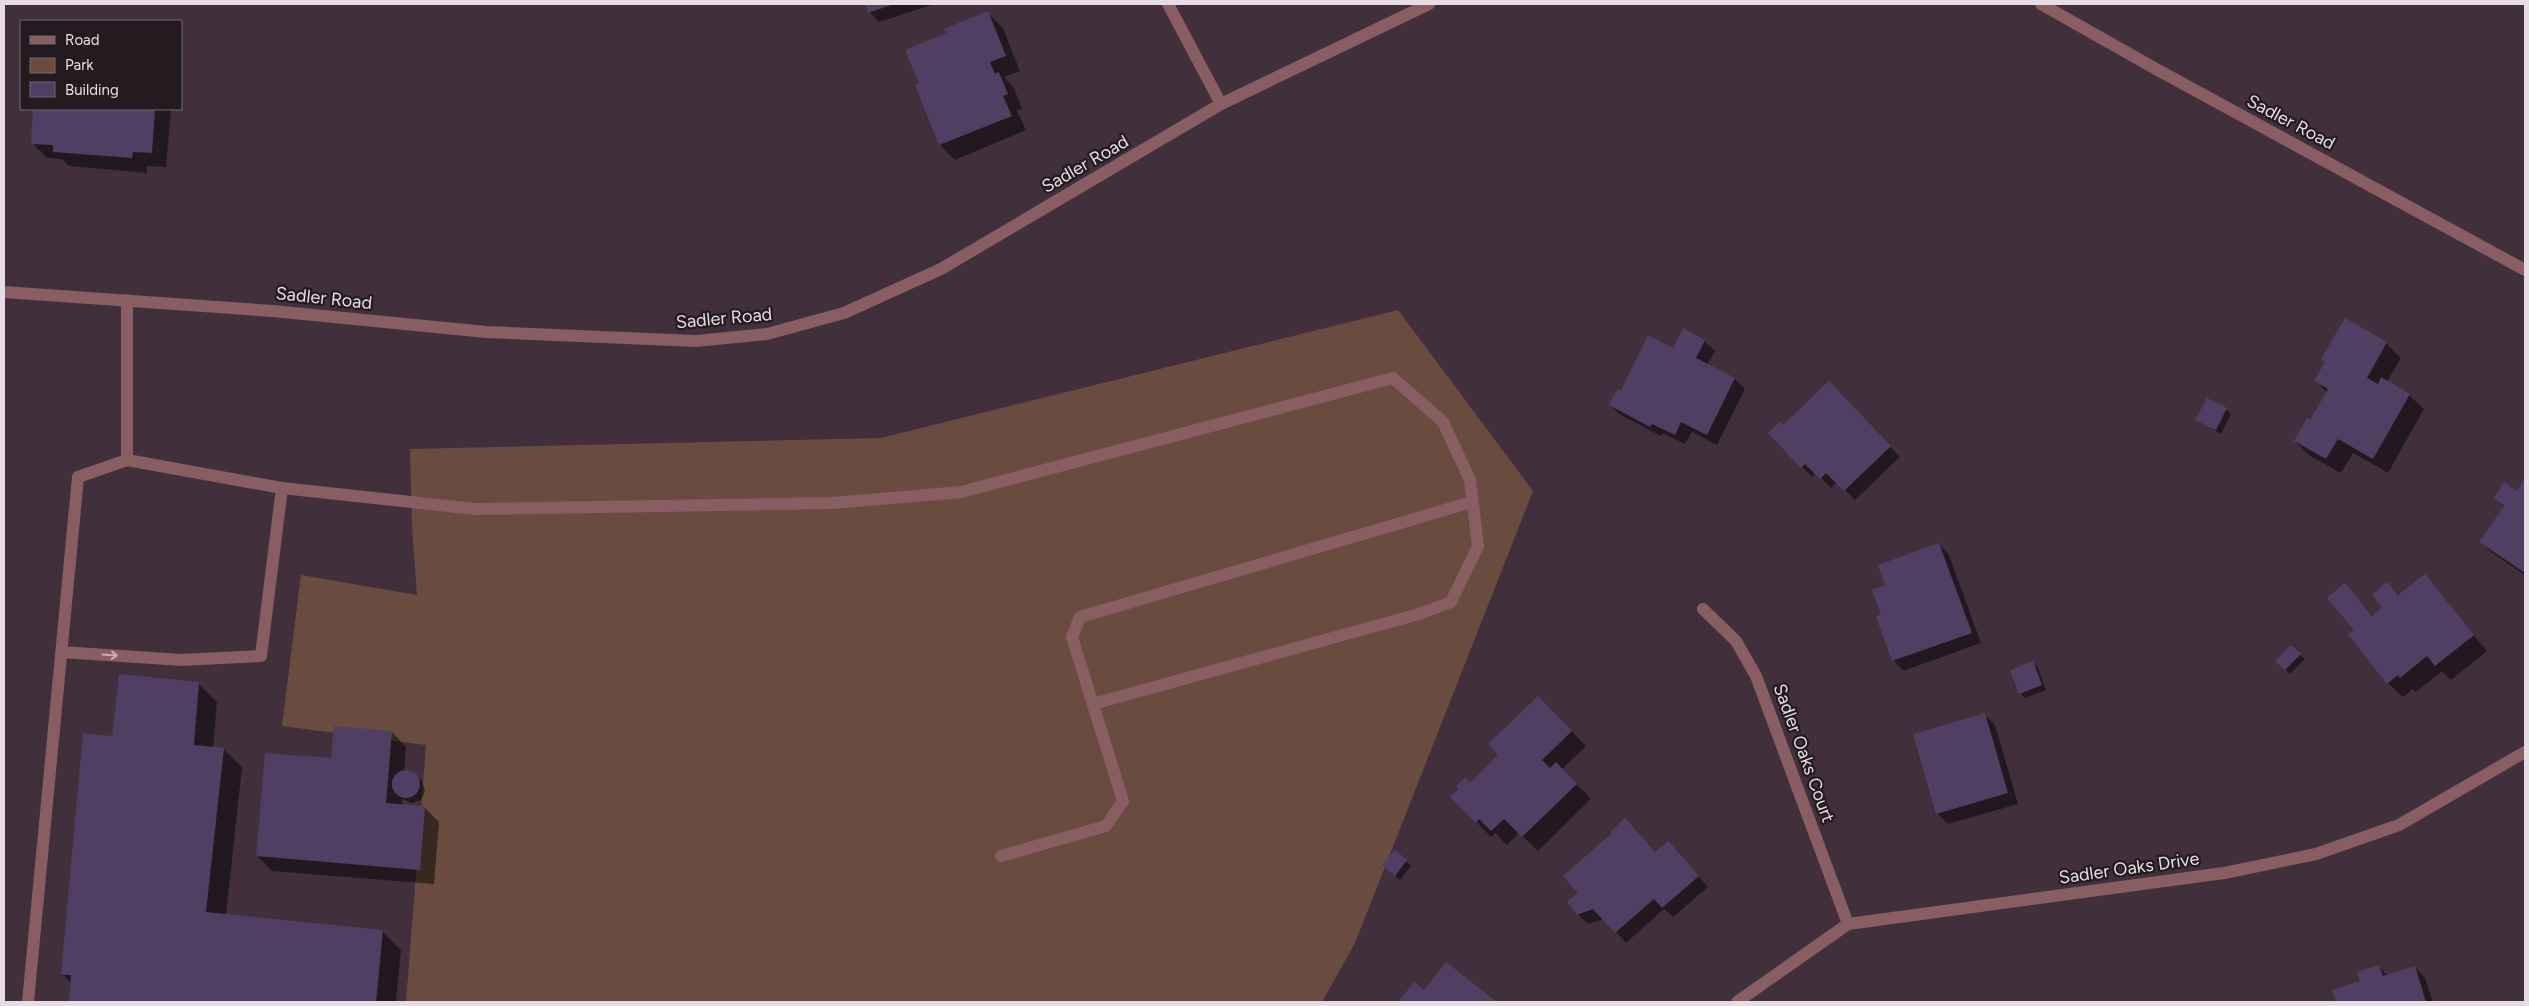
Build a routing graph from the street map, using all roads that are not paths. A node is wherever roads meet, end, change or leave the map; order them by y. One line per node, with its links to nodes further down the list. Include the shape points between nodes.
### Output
1 (1168, 4): 4 (street)
2 (1430, 4): 4 (street, Sadler Road)
3 (2041, 4): 5 (street, Sadler Road)
4 (1221, 104): 7 (street, Sadler Road, via 941,269 844,313 767,334 696,341 495,332 273,310)
5 (2525, 270)
6 (4, 292): 7 (street, Sadler Road)
7 (127, 300): 8 (street)
8 (127, 460): 9 (street); 12 (street, via 78,477)
9 (282, 488): 10 (street, via 475,509 832,503 961,492 1393,378 1443,422 1470,480); 12 (street, one-way to 9, via 182,660 261,656)
10 (1472, 502): 13 (street, via 1478,546 1451,602 1419,614); 13 (street, via 1080,617 1072,637)
11 (1702, 609): 16 (street, Sadler Oaks Court, via 1736,641 1756,676)
12 (61, 652): 17 (street)
13 (1093, 704): 15 (street, via 1123,801 1106,826)
14 (2525, 752): 16 (street, Sadler Oaks Drive, via 2399,825 2316,854 2224,872)
15 (1001, 856)
16 (1848, 924): 18 (street, Sadler Oaks Drive)
17 (28, 1002)
18 (1738, 1002)

